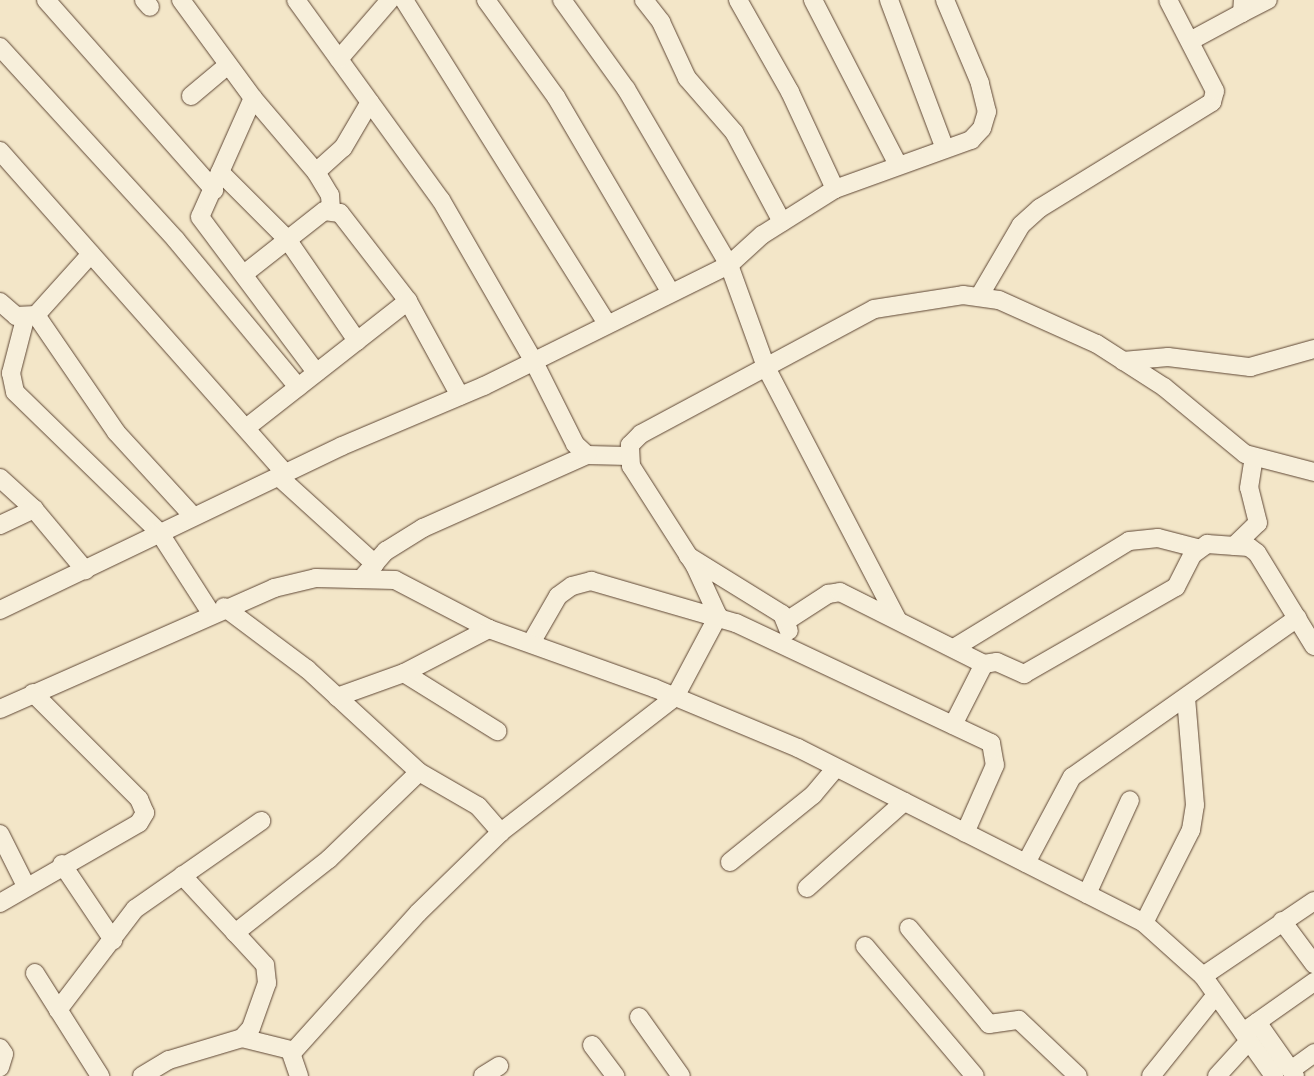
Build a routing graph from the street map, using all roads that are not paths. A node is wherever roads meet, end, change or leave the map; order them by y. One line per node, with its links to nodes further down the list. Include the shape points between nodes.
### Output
1 (46, 0): 29 (street)
2 (181, 0): 19 (street)
3 (296, 0): 18 (street)
4 (390, 0): 18 (street)
5 (404, 0): 41 (street)
6 (486, 0): 36 (street, via 556,97)
7 (562, 0): 34 (street, via 626,89)
8 (644, 0): 31 (street, via 661,22 686,78 734,132)
9 (738, 0): 28 (street, via 790,92)
10 (812, 0): 25 (street)
11 (889, 0): 23 (street)
12 (945, 0): 23 (street, via 980,83 987,112 971,140)
13 (1168, 0): 16 (street)
14 (1268, 0): 15 (street)
15 (1242, 7): 16 (street)
16 (1190, 41): 37 (street, via 1215,91 1212,102 1040,208 1021,225)
17 (0, 47): 49 (street, via 176,240)
18 (339, 59): 22 (street)
19 (228, 65): 20 (street); 21 (street)
20 (191, 96)
21 (252, 98): 26 (street); 27 (street)
22 (370, 102): 27 (street, via 343,148); 44 (street, via 441,200)
23 (945, 149): 25 (street)
24 (0, 151): 33 (street)
25 (898, 165): 28 (street)
26 (220, 172): 29 (street); 32 (street)
27 (316, 172): 30 (street, via 330,195)
28 (835, 189): 31 (street)
29 (214, 190): 35 (street, via 200,217)
30 (331, 209): 32 (street); 38 (street, via 340,213)
31 (782, 222): 34 (street)
32 (287, 239): 35 (street); 42 (street)
33 (91, 254): 40 (street); 52 (street)
34 (729, 265): 36 (street); 46 (street)
35 (244, 274): 47 (street)
36 (671, 293): 41 (street)
37 (980, 295): 45 (street, via 1097,344); 46 (street, via 907,300 874,308)
38 (408, 301): 42 (street); 50 (street)
39 (0, 302): 40 (street)
40 (30, 317): 48 (street, via 11,373); 60 (street, via 116,432)
41 (608, 323): 44 (street)
42 (357, 341): 47 (street)
43 (1314, 349): 45 (street, via 1250,367 1168,357)
44 (532, 358): 50 (street); 53 (street, via 575,444)
45 (1123, 361): 55 (street)
46 (766, 367): 54 (street, via 641,434 630,445); 73 (street)
47 (316, 372): 49 (street)
48 (12, 384): 51 (street); 62 (street, via 15,392)
49 (298, 386): 52 (street)
50 (460, 396): 57 (street)
51 (0, 398)
52 (246, 428): 57 (street)
53 (587, 455): 54 (street); 67 (street, via 423,528 386,551)
54 (628, 456): 65 (street)
55 (1254, 458): 56 (street); 63 (street, via 1248,488 1258,524)
56 (1314, 472)
57 (282, 474): 60 (street); 67 (street)
58 (0, 478): 59 (street)
59 (34, 509): 61 (street); 66 (street)
60 (193, 516): 62 (street)
61 (0, 524)
62 (160, 532): 66 (street); 69 (street)
63 (1234, 546): 64 (street); 71 (street, via 1257,553)
64 (1197, 548): 78 (street, via 1158,538 1129,541); 79 (street, via 1176,587 1024,674 997,662)
65 (688, 556): 70 (street); 72 (street, via 718,571)
66 (85, 570): 68 (street)
67 (369, 570): 69 (street, via 316,578); 74 (street)
68 (0, 610)
69 (218, 610): 81 (street); 82 (street)
70 (718, 616): 75 (street, via 591,581 572,586 558,596); 77 (street); 83 (street)
71 (1297, 618): 76 (street); 84 (street)
72 (788, 620): 73 (street, via 828,594 840,592); 77 (street)
73 (897, 620): 78 (street)
74 (489, 629): 75 (street); 80 (street)
75 (530, 643): 83 (street)
76 (1314, 646)
77 (790, 647): 86 (street)
78 (954, 648): 79 (street)
79 (984, 664): 86 (street)
80 (404, 673): 82 (street); 87 (street)
81 (33, 693): 85 (street); 98 (street, via 139,800 144,813 139,823)
82 (337, 697): 89 (street)
83 (674, 697): 88 (street); 93 (street)
84 (1186, 698): 97 (street, via 1072,777); 106 (street, via 1195,805 1191,830)
85 (0, 709)
86 (953, 725): 94 (street, via 990,743 996,752 996,765)
87 (496, 731)
88 (836, 768): 91 (street); 96 (street, via 813,795)
89 (419, 772): 93 (street, via 478,806); 108 (street, via 329,859)
90 (1130, 800): 102 (street)
91 (904, 802): 94 (street); 101 (street)
92 (261, 821): 99 (street)
93 (501, 832): 121 (street, via 418,913)
94 (965, 833): 97 (street)
95 (0, 834): 100 (street)
96 (730, 862)
97 (1026, 863): 102 (street)
98 (62, 864): 100 (street); 109 (street)
99 (182, 876): 108 (street, via 195,894); 109 (street, via 135,909)
100 (26, 886): 104 (street)
101 (807, 888)
102 (1087, 894): 106 (street)
103 (1314, 901): 105 (street)
104 (0, 903)
105 (1282, 921): 111 (street); 113 (street)
106 (1144, 923): 113 (street)
107 (910, 928): 132 (street, via 989,1024 1019,1020)
108 (235, 933): 119 (street, via 269,972 250,1028)
109 (113, 940): 116 (street)
110 (866, 946): 131 (street)
111 (1314, 964)
112 (35, 973): 116 (street)
113 (1203, 976): 115 (street)
114 (1314, 982): 118 (street)
115 (1216, 995): 118 (street); 133 (street)
116 (58, 1010): 125 (street)
117 (639, 1018): 130 (street)
118 (1250, 1032): 124 (street); 134 (street)
119 (242, 1038): 121 (street, via 284,1046); 126 (street, via 169,1060)
120 (592, 1045): 129 (street)
121 (292, 1053): 127 (street)
122 (1314, 1054): 124 (street)
123 (499, 1066): 128 (street)
124 (1287, 1074)
125 (100, 1076)
126 (142, 1076)
127 (299, 1076)
128 (483, 1076)
129 (615, 1076)
130 (681, 1076)
131 (976, 1076)
132 (1078, 1076)
133 (1151, 1076)
134 (1217, 1076)

